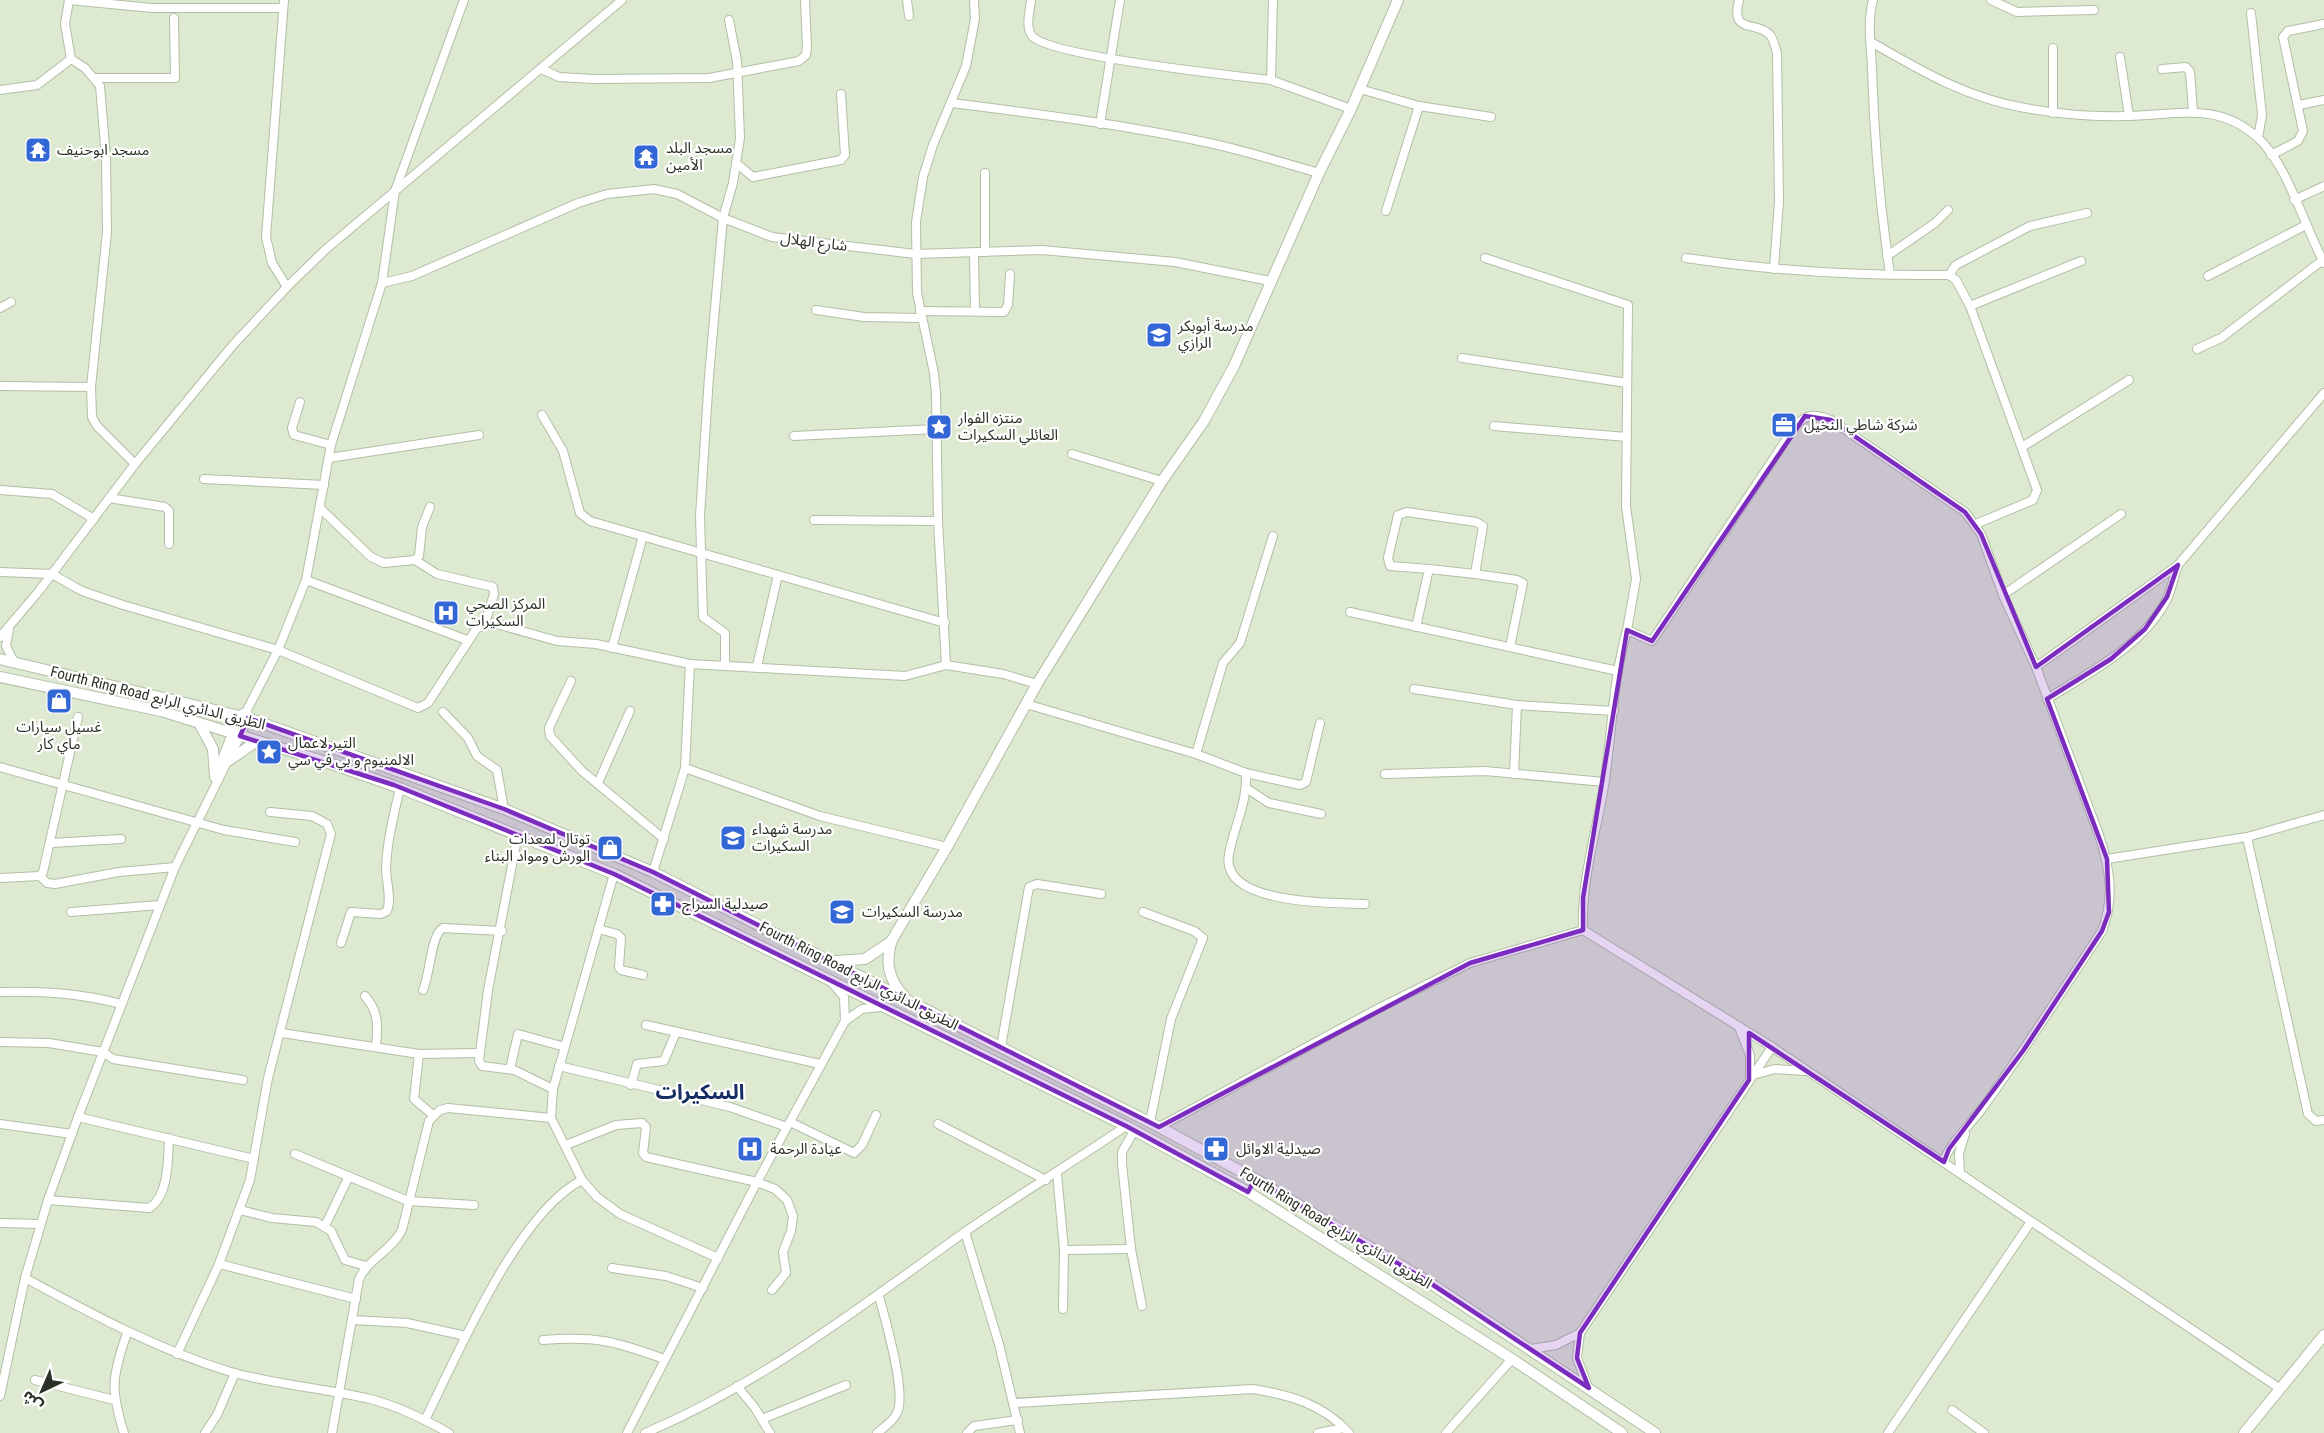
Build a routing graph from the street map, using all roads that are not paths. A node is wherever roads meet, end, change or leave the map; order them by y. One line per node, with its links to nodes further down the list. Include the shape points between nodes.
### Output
1 (69, 0): 14 (street, via 163,8); 24 (street, via 65,24)
2 (464, 0): 50 (street)
3 (621, 0): 26 (street)
4 (805, 0): 28 (street, via 806,55 799,61)
5 (907, 0): 17 (street)
6 (974, 0): 35 (street, via 975,20 966,66)
7 (1031, 0): 25 (street, via 1028,28 1035,39)
8 (1120, 0): 25 (street)
9 (1273, 0): 30 (street)
10 (1398, 0): 31 (main road)
11 (1739, 0): 65 (street, via 1739,20 1766,32 1777,53 1779,201)
12 (1873, 0): 21 (street)
13 (1991, 0): 15 (street, via 2018,12)
14 (283, 4): 72 (street, via 266,237 272,263)
15 (2094, 10)
16 (2251, 13): 44 (street, via 2262,115)
17 (909, 16)
18 (174, 18): 29 (street, via 175,78)
19 (729, 20): 28 (street, via 735,38)
20 (2324, 24): 36 (street, via 2288,31 2283,38)
21 (1871, 42): 40 (street, via 1938,81 1978,98); 60 (street)
22 (2053, 48): 40 (street)
23 (2120, 57): 41 (street)
24 (70, 59): 29 (street); 32 (street, via 37,85)
25 (1110, 59): 30 (street); 43 (street)
26 (541, 69): 28 (street, via 559,77 593,79 709,78); 50 (street)
27 (2162, 69): 39 (street, via 2186,68 2190,72)
28 (736, 71): 46 (street, via 740,138)
29 (96, 78): 84 (street, via 106,158 107,232)
30 (1271, 80): 38 (street)
31 (1360, 89): 37 (street); 38 (main road)
32 (0, 90)
33 (841, 94): 46 (street, via 845,155 841,160 753,177)
34 (2324, 100): 36 (street)
35 (952, 103): 43 (street); 59 (street, via 923,177)
36 (2299, 105): 45 (street, via 2302,137)
37 (1419, 106): 42 (street); 53 (street)
38 (1351, 109): 48 (main road)
39 (2193, 111): 41 (street); 44 (street, via 2222,115)
40 (2053, 113): 41 (street)
41 (2129, 116)
42 (1491, 117)
43 (1100, 124): 48 (street, via 1216,144)
44 (2258, 138): 45 (street)
45 (2271, 155): 51 (street)
46 (736, 164): 55 (street)
47 (985, 173): 57 (street)
48 (1319, 173): 70 (main road)
49 (2324, 186): 51 (street)
50 (395, 191): 71 (street); 72 (street)
51 (2295, 200): 56 (street)
52 (1948, 210): 60 (street)
53 (1386, 211)
54 (2087, 213): 68 (street, via 2030,226 1956,265)
55 (723, 218): 59 (street, شارع الهلال, via 772,237); 71 (street, شارع الهلال, via 677,194 654,189 607,194 412,276); 113 (street, via 709,376)
56 (2306, 225): 64 (street); 69 (street)
57 (985, 252): 58 (street, شارع الهلال); 70 (street, شارع الهلال, via 1042,250 1175,262)
58 (974, 253): 59 (street, شارع الهلال); 77 (street)
59 (915, 254): 78 (street)
60 (1887, 256): 67 (street)
61 (1485, 258): 82 (street, via 1628,305)
62 (1686, 258): 65 (street)
63 (2081, 261): 74 (street)
64 (2323, 261): 79 (street, via 2221,338)
65 (1774, 268): 67 (street, via 1829,274)
66 (1010, 274): 77 (street, via 1004,312)
67 (1890, 274): 68 (street)
68 (1949, 275): 74 (street)
69 (2208, 276)
70 (1270, 281): 99 (main road, via 1233,366 1203,421)
71 (382, 283): 93 (street)
72 (287, 287): 97 (street, via 233,345)
73 (11, 302): 75 (street)
74 (1970, 306): 94 (street)
75 (0, 308)
76 (816, 310): 78 (street, via 864,317)
77 (975, 311): 78 (street)
78 (920, 314): 89 (street, via 934,373)
79 (2197, 349)
80 (1462, 358): 82 (street)
81 (2129, 380): 94 (street)
82 (1627, 383): 92 (street)
83 (0, 386): 84 (street)
84 (91, 387): 97 (street, via 92,417 97,426)
85 (2324, 393): 115 (street)
86 (300, 402): 93 (street, via 292,428 294,435)
87 (542, 415): 110 (street, via 563,451 580,513 590,521)
88 (1494, 426): 92 (street)
89 (936, 429): 91 (street); 108 (street)
90 (479, 435): 96 (street)
91 (794, 436)
92 (1627, 437): 128 (street, via 1626,506 1636,579)
93 (331, 445): 96 (street)
94 (2022, 447): 109 (street, via 2036,484 2036,495 2033,500)
95 (1072, 454): 99 (street)
96 (329, 458): 100 (street)
97 (135, 464): 102 (street)
98 (204, 479): 100 (street)
99 (1162, 481): 144 (main road)
100 (324, 485): 104 (street)
101 (0, 490): 106 (street, via 52,494)
102 (109, 498): 106 (street); 112 (street, via 165,507 169,511)
103 (430, 507): 114 (street, via 422,527 421,551)
104 (321, 508): 114 (street, via 379,561); 121 (street)
105 (2121, 514): 122 (street)
106 (94, 519): 118 (street)
107 (814, 520): 108 (street)
108 (938, 521): 125 (street)
109 (1976, 524): 122 (street); 128 (street, via 1965,512 1831,420 1805,416 1652,641)
110 (643, 536): 113 (street); 132 (street)
111 (1273, 536): 158 (street, via 1240,643 1223,663)
112 (170, 544)
113 (700, 551): 120 (street); 137 (street, via 703,617 725,633)
114 (415, 560): 124 (street, via 437,574 493,587)
115 (2178, 565): 140 (street); 146 (street, via 2168,597 2145,629 2111,659)
116 (1429, 570): 119 (street); 119 (street, via 1395,568 1388,562 1395,520 1402,512 1483,526); 126 (street)
117 (0, 572): 118 (street)
118 (52, 574): 127 (street); 133 (street, via 82,591)
119 (1475, 574): 131 (street, via 1523,584)
120 (778, 575): 125 (street); 139 (street)
121 (306, 580): 130 (street); 133 (street)
122 (2003, 595): 140 (street)
123 (1350, 612): 126 (street)
124 (485, 623): 130 (street); 132 (street, via 557,641)
125 (945, 623): 138 (street)
126 (1416, 627): 131 (street)
127 (9, 629): 129 (street); 135 (street, via 6,646)
128 (1627, 630): 141 (street)
129 (0, 637)
130 (467, 640): 133 (street, via 428,703 418,708)
131 (1510, 647): 141 (street)
132 (612, 648): 136 (street)
133 (278, 650): 152 (street)
134 (0, 659): 135 (main road, Fourth Ring Road الطريق الدائري الرابع)
135 (14, 662): 152 (main road, Fourth Ring Road الطريق الدائري الرابع)
136 (690, 664): 137 (street); 161 (street)
137 (725, 665): 139 (street)
138 (946, 665): 139 (street, via 905,676); 144 (street)
139 (757, 666)
140 (2036, 667): 146 (street)
141 (1618, 671): 150 (street)
142 (0, 677): 154 (main road, Fourth Ring Road الطريق الدائري الرابع, via 161,711)
143 (571, 681): 167 (street, via 549,732 582,771)
144 (1036, 684): 147 (main road)
145 (1414, 689): 148 (street)
146 (2047, 699): 184 (street)
147 (1026, 704): 158 (street); 183 (main road)
148 (1517, 705): 150 (street); 164 (street)
149 (630, 711): 167 (street)
150 (1614, 711): 166 (street)
151 (443, 712): 172 (street, via 468,738 477,756 497,770)
152 (244, 715): 156 (street); 172 (main road, Fourth Ring Road الطريق الدائري الرابع)
153 (78, 717): 168 (street)
154 (199, 723): 156 (main road, Fourth Ring Road الطريق الدائري الرابع); 165 (main road, via 213,749)
155 (1320, 723): 162 (street, via 1303,785)
156 (236, 735): 157 (main road, Fourth Ring Road الطريق الدائري الرابع); 159 (street); 165 (street)
157 (256, 741): 159 (main road); 169 (main road, Fourth Ring Road الطريق الدائري الرابع)
158 (1196, 754): 162 (street)
159 (228, 761): 171 (street)
160 (0, 767): 168 (street)
161 (685, 768): 180 (street); 183 (street, via 820,816)
162 (1246, 773): 170 (street)
163 (1385, 774): 164 (street)
164 (1514, 774): 166 (street)
165 (215, 777): 171 (street)
166 (1604, 782): 196 (street, via 1583,898)
167 (598, 783): 180 (street)
168 (63, 784): 176 (street); 182 (street)
169 (400, 788): 177 (main road, Fourth Ring Road الطريق الدائري الرابع); 199 (street, via 386,868 387,911 351,912)
170 (1246, 788): 174 (street, via 1269,803); 191 (street, via 1228,856 1228,869 1243,887 1285,897)
171 (212, 792): 176 (street)
172 (504, 809): 186 (main road, Fourth Ring Road الطريق الدائري الرابع)
173 (270, 812): 213 (street, via 312,816 327,824 331,834)
174 (1322, 814)
175 (2324, 815): 178 (street)
176 (198, 821): 181 (street, via 224,830); 185 (street)
177 (518, 834): 187 (main road, Fourth Ring Road الطريق الدائري الرابع); 197 (street)
178 (2247, 837): 184 (street); 234 (street, via 2308,1114 2316,1121)
179 (122, 839): 182 (street)
180 (664, 839): 186 (street)
181 (295, 842)
182 (51, 843): 188 (street)
183 (947, 847): 198 (main road)
184 (2107, 859): 240 (street, via 2112,891 2102,931)
185 (175, 867): 188 (street, via 55,884); 192 (street)
186 (653, 872): 200 (main road, Fourth Ring Road الطريق الدائري الرابع)
187 (614, 874): 195 (street); 202 (main road, Fourth Ring Road الطريق الدائري الرابع)
188 (40, 876): 189 (street)
189 (0, 878)
190 (1101, 894): 217 (street, via 1037,884 1029,887)
191 (1365, 904)
192 (160, 905): 193 (street); 207 (street)
193 (71, 912)
194 (1143, 912): 238 (street, via 1203,938 1171,1019)
195 (598, 929): 201 (street, via 621,938 621,970); 216 (street)
196 (1583, 930): 211 (street); 238 (street, via 1470,963)
197 (502, 931): 203 (street, via 439,930); 220 (street)
198 (892, 940): 200 (main road, via 865,959); 206 (main road, via 889,971 897,988)
199 (341, 943)
200 (826, 959): 206 (main road, Fourth Ring Road الطريق الدائري الرابع)
201 (643, 975)
202 (825, 977): 208 (main road, Fourth Ring Road الطريق الدائري الرابع); 209 (street, via 844,997)
203 (423, 990)
204 (0, 992): 207 (street, via 52,991)
205 (364, 996): 215 (street, via 374,1006 378,1022)
206 (912, 1002): 217 (main road, Fourth Ring Road الطريق الدائري الرابع)
207 (121, 1004): 219 (street)
208 (888, 1009): 209 (street, via 862,1009); 239 (main road, Fourth Ring Road الطريق الدائري الرابع)
209 (845, 1022): 222 (street)
210 (646, 1025): 212 (street)
211 (1739, 1027): 218 (street); 226 (street, via 1750,1055)
212 (676, 1032): 222 (street); 228 (street, via 664,1061 637,1064)
213 (282, 1033): 215 (street); 245 (street, via 268,1078)
214 (0, 1042): 219 (street, via 49,1043)
215 (376, 1046): 221 (street)
216 (565, 1047): 223 (street); 224 (street, via 518,1034)
217 (1001, 1047): 238 (main road, Fourth Ring Road الطريق الدائري الرابع)
218 (1772, 1047): 225 (street); 226 (street)
219 (103, 1052): 227 (street, via 113,1059); 232 (street)
220 (478, 1053): 221 (street); 224 (street, via 482,1066)
221 (418, 1054): 230 (street, via 414,1099)
222 (820, 1064): 237 (street)
223 (559, 1066): 228 (street); 229 (street)
224 (510, 1069): 229 (street)
225 (1807, 1071): 226 (street, via 1775,1069); 246 (street)
226 (1751, 1077): 279 (street)
227 (243, 1080)
228 (631, 1085): 237 (street, via 730,1107)
229 (553, 1089): 233 (street)
230 (433, 1115): 233 (street, via 448,1108); 256 (street)
231 (876, 1115): 237 (street, via 854,1153)
232 (78, 1117): 241 (street); 242 (street)
233 (551, 1118): 243 (street)
234 (2324, 1120)
235 (0, 1124): 241 (street)
236 (938, 1124): 252 (street)
237 (788, 1125): 253 (street)
238 (1155, 1125): 250 (main road, Fourth Ring Road الطريق الدائري الرابع)
239 (1130, 1128): 247 (street); 254 (main road, Fourth Ring Road الطريق الدائري الرابع); 264 (street, via 1122,1164)
240 (1966, 1131): 246 (street, via 1949,1149); 248 (street, via 1959,1153)
241 (72, 1134): 255 (street)
242 (169, 1138): 245 (street); 255 (street, via 160,1197 149,1208)
243 (566, 1145): 251 (street); 253 (street, via 616,1125 642,1123 646,1129 646,1157)
244 (295, 1154): 249 (street)
245 (254, 1159): 258 (street)
246 (1944, 1162): 248 (street)
247 (1057, 1173): 252 (street); 265 (street)
248 (1960, 1173): 259 (street)
249 (349, 1176): 256 (street); 262 (street)
250 (1255, 1179): 254 (main road); 283 (main road, Fourth Ring Road الطريق الدائري الرابع, via 1424,1279)
251 (582, 1180): 266 (street, via 620,1214); 281 (street, via 566,1188 537,1218)
252 (1047, 1180): 263 (street)
253 (757, 1182): 266 (street); 272 (street, via 775,1189 787,1200 793,1216 783,1252 786,1273)
254 (1248, 1192): 286 (main road, Fourth Ring Road الطريق الدائري الرابع)
255 (48, 1200): 261 (street)
256 (408, 1201): 257 (street); 268 (street, via 397,1239)
257 (474, 1205)
258 (240, 1210): 262 (street); 267 (street)
259 (2030, 1222): 292 (street); 316 (street)
260 (0, 1223): 261 (street)
261 (40, 1224): 270 (street)
262 (325, 1226): 268 (street, via 335,1237 345,1260)
263 (965, 1232): 273 (street); 296 (street)
264 (1131, 1249): 265 (street); 275 (street)
265 (1064, 1251): 276 (street)
266 (718, 1258): 271 (street)
267 (219, 1264): 274 (street); 284 (street)
268 (366, 1266): 274 (street)
269 (612, 1268): 271 (street, via 666,1276)
270 (25, 1278): 278 (street); 294 (street)
271 (703, 1288): 285 (street)
272 (772, 1290)
273 (879, 1296): 290 (street); 309 (street, via 898,1383 899,1408 895,1418)
274 (356, 1299): 277 (street)
275 (1142, 1306)
276 (1063, 1309)
277 (352, 1320): 281 (street, via 407,1323); 293 (street)
278 (127, 1333): 284 (street); 295 (street, via 114,1376)
279 (1580, 1333): 283 (street, via 1556,1345); 291 (street, via 1576,1358)
280 (2324, 1335): 292 (main road)
281 (466, 1336): 299 (street)
282 (543, 1340): 285 (street, via 617,1342)
283 (1531, 1349): 291 (main road, Fourth Ring Road الطريق الدائري الرابع)
284 (177, 1354): 287 (street)
285 (664, 1359): 306 (street)
286 (1512, 1359): 313 (street); 314 (main road, Fourth Ring Road الطريق الدائري الرابع)
287 (235, 1373): 293 (street); 303 (street)
288 (35, 1380): 295 (street)
289 (846, 1385): 298 (street)
290 (737, 1386): 298 (street); 307 (street)
291 (1589, 1388): 315 (main road, Fourth Ring Road الطريق الدائري الرابع)
292 (2279, 1388): 318 (main road)
293 (339, 1393): 299 (street, via 372,1400); 304 (street)
294 (0, 1396)
295 (114, 1400): 302 (street)
296 (1014, 1403): 300 (street); 301 (street, via 1253,1389 1302,1400 1332,1417)
297 (1953, 1410): 317 (street)
298 (762, 1419): 308 (street)
299 (425, 1420): 305 (street)
300 (1018, 1420): 310 (street, via 974,1426); 311 (street)
301 (1347, 1431): 312 (street)
302 (124, 1433)
303 (206, 1433)
304 (332, 1433)
305 (449, 1433)
306 (627, 1433)
307 (645, 1433)
308 (770, 1433)
309 (877, 1433)
310 (967, 1433)
311 (1020, 1433)
312 (1318, 1433)
313 (1446, 1433)
314 (1622, 1433)
315 (1655, 1433)
316 (1888, 1433)
317 (1984, 1433)
318 (2244, 1433)

